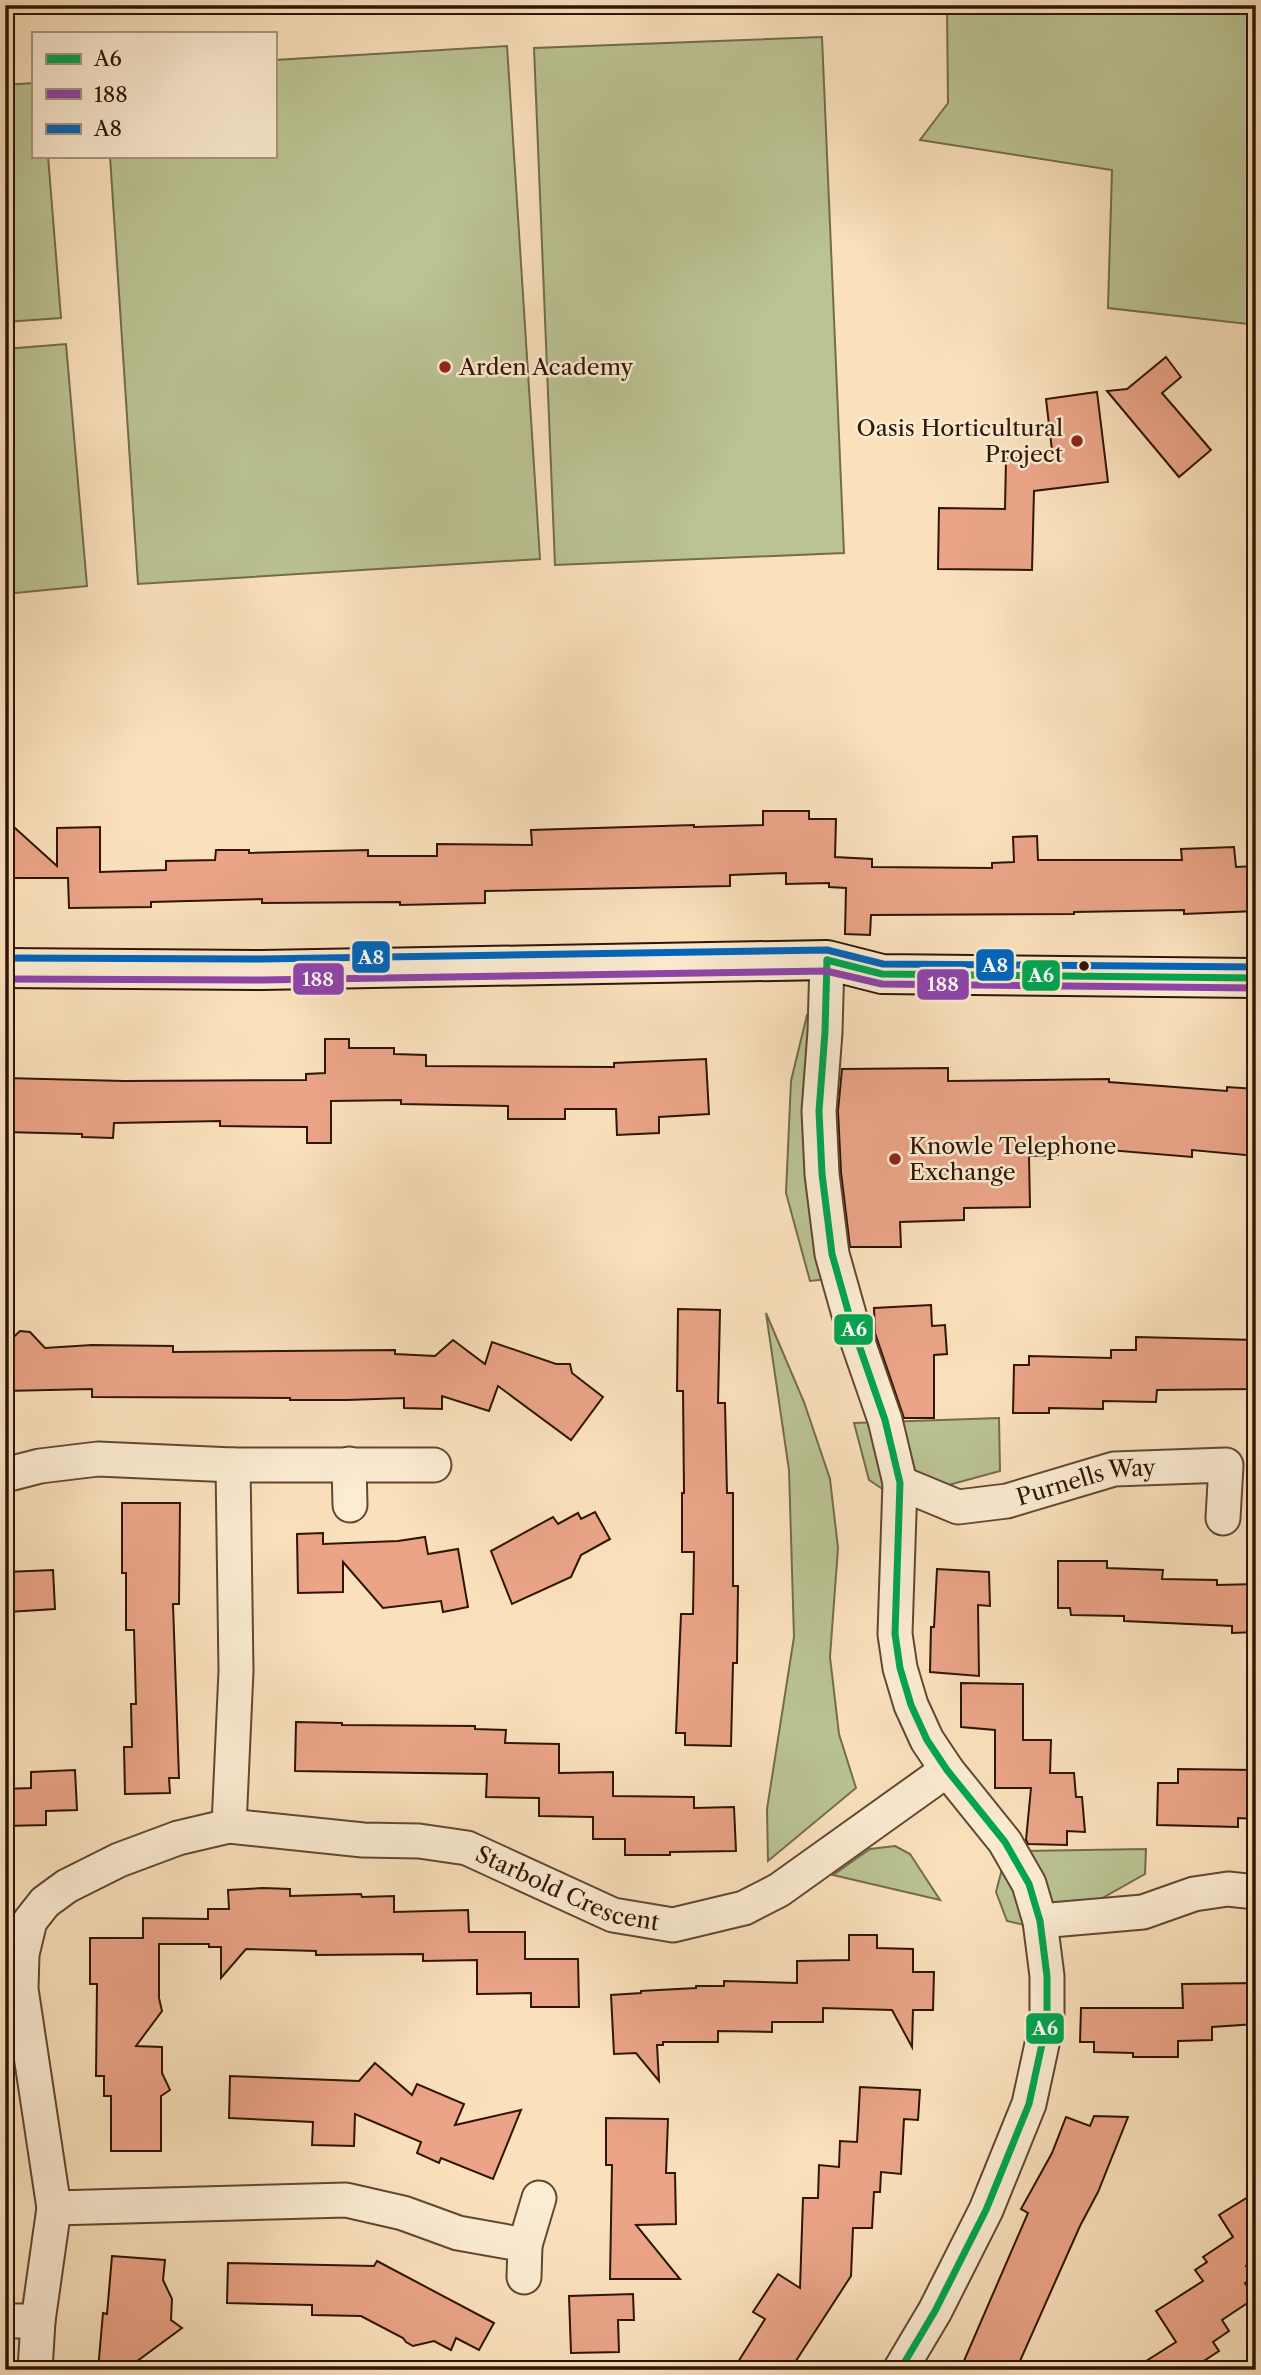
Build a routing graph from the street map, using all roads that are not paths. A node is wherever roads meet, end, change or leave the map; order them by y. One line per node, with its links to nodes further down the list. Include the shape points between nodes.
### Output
1 (827, 960): 2 (main road, via 261,970); 3 (main road, via 882,974); 8 (street, via 819,1111 832,1254 885,1420)
2 (5, 968)
3 (1256, 978)
4 (349, 1464): 5 (street); 6 (street); 9 (street)
5 (233, 1465): 7 (street, via 98,1459); 12 (street, via 236,1671)
6 (434, 1465)
7 (5, 1475)
8 (900, 1483): 10 (street, Purnells Way, via 958,1507 1007,1502 1114,1469 1226,1465); 11 (street, via 895,1634 900,1668 927,1740)
9 (350, 1505)
10 (1223, 1518)
11 (947, 1770): 12 (street, Starbold Crescent, via 779,1890 744,1908 673,1925 613,1915 467,1848); 15 (street, via 1005,1842 1029,1884)
12 (229, 1826): 14 (street, Starbold Crescent, via 178,1838 119,1860)
13 (1256, 1892): 15 (street, via 1228,1889 1194,1894 1143,1912)
14 (17, 1918): 17 (street, Starbold Crescent, via 20,1989)
15 (1040, 1921): 23 (street, via 1047,2021 1029,2104 986,2210)
16 (539, 2198): 18 (street)
17 (54, 2208): 18 (street, via 346,2200 403,2213 458,2233); 21 (street, Starbold Crescent)
18 (525, 2245): 19 (street)
19 (524, 2277)
20 (5, 2321): 21 (street)
21 (38, 2321): 22 (street, Starbold Crescent)
22 (35, 2370)
23 (900, 2370)

